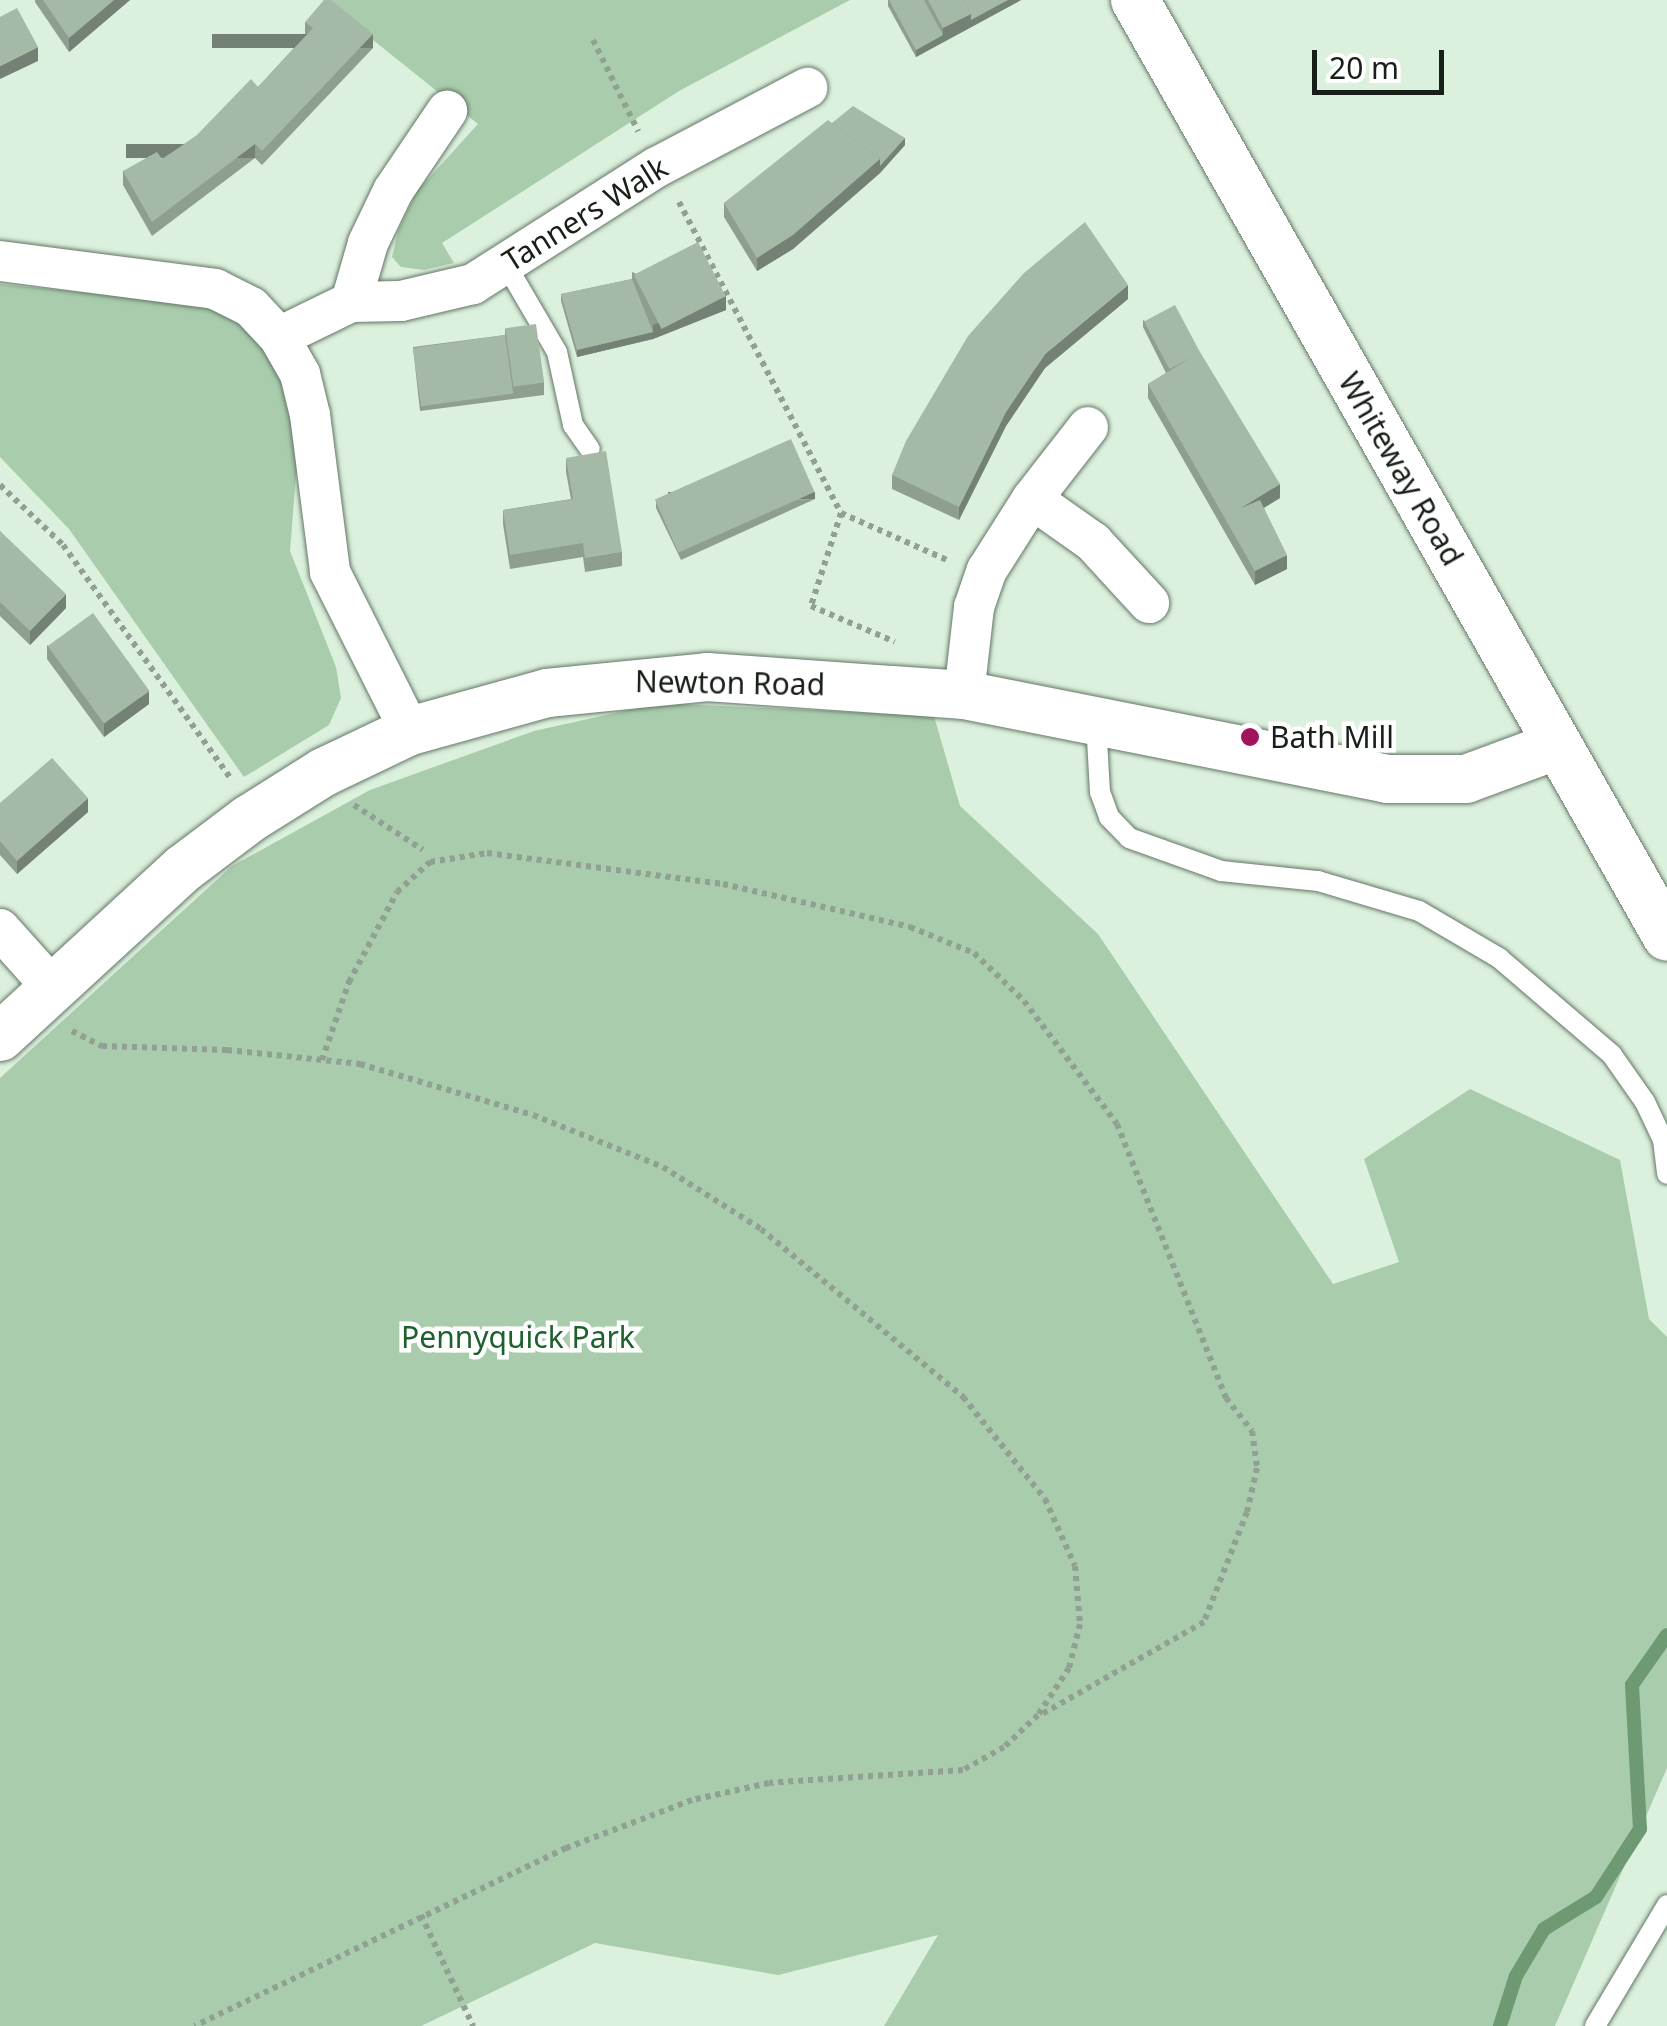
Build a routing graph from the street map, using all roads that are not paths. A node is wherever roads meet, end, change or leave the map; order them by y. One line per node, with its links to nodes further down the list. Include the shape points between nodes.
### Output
1 (1134, 0): 15 (street, Whiteway Road)
2 (808, 88): 5 (street, Tanners Walk, via 657,167)
3 (447, 111): 6 (street, via 393,190)
4 (0, 262): 7 (street, via 215,289 252,307)
5 (505, 264): 6 (street, Tanners Walk, via 474,284 401,301); 9 (lane, via 557,352 573,425)
6 (351, 302): 7 (street, Tanners Walk)
7 (279, 337): 14 (street, via 300,374 310,415 330,572)
8 (1088, 427): 10 (street)
9 (590, 450)
10 (1032, 500): 11 (street, via 1093,542); 12 (street, via 987,570 974,608)
11 (1149, 603)
12 (964, 684): 13 (street, Newton Road); 14 (street, Newton Road, via 708,676 621,681 474,708)
13 (1096, 720): 15 (street, Newton Road, via 1387,778 1466,778); 20 (lane, via 1100,792 1109,817 1129,838 1221,871 1318,881 1419,911 1499,958 1612,1055 1645,1102 1662,1140)
14 (410, 731): 18 (street, Newton Road, via 324,772 248,819)
15 (1558, 745): 17 (street, Whiteway Road)
16 (0, 929): 18 (street)
17 (1667, 937)
18 (47, 991): 19 (street, Newton Road)
19 (0, 1037)
20 (1667, 1174)
21 (1667, 1904): 22 (lane)
22 (1595, 2026)

